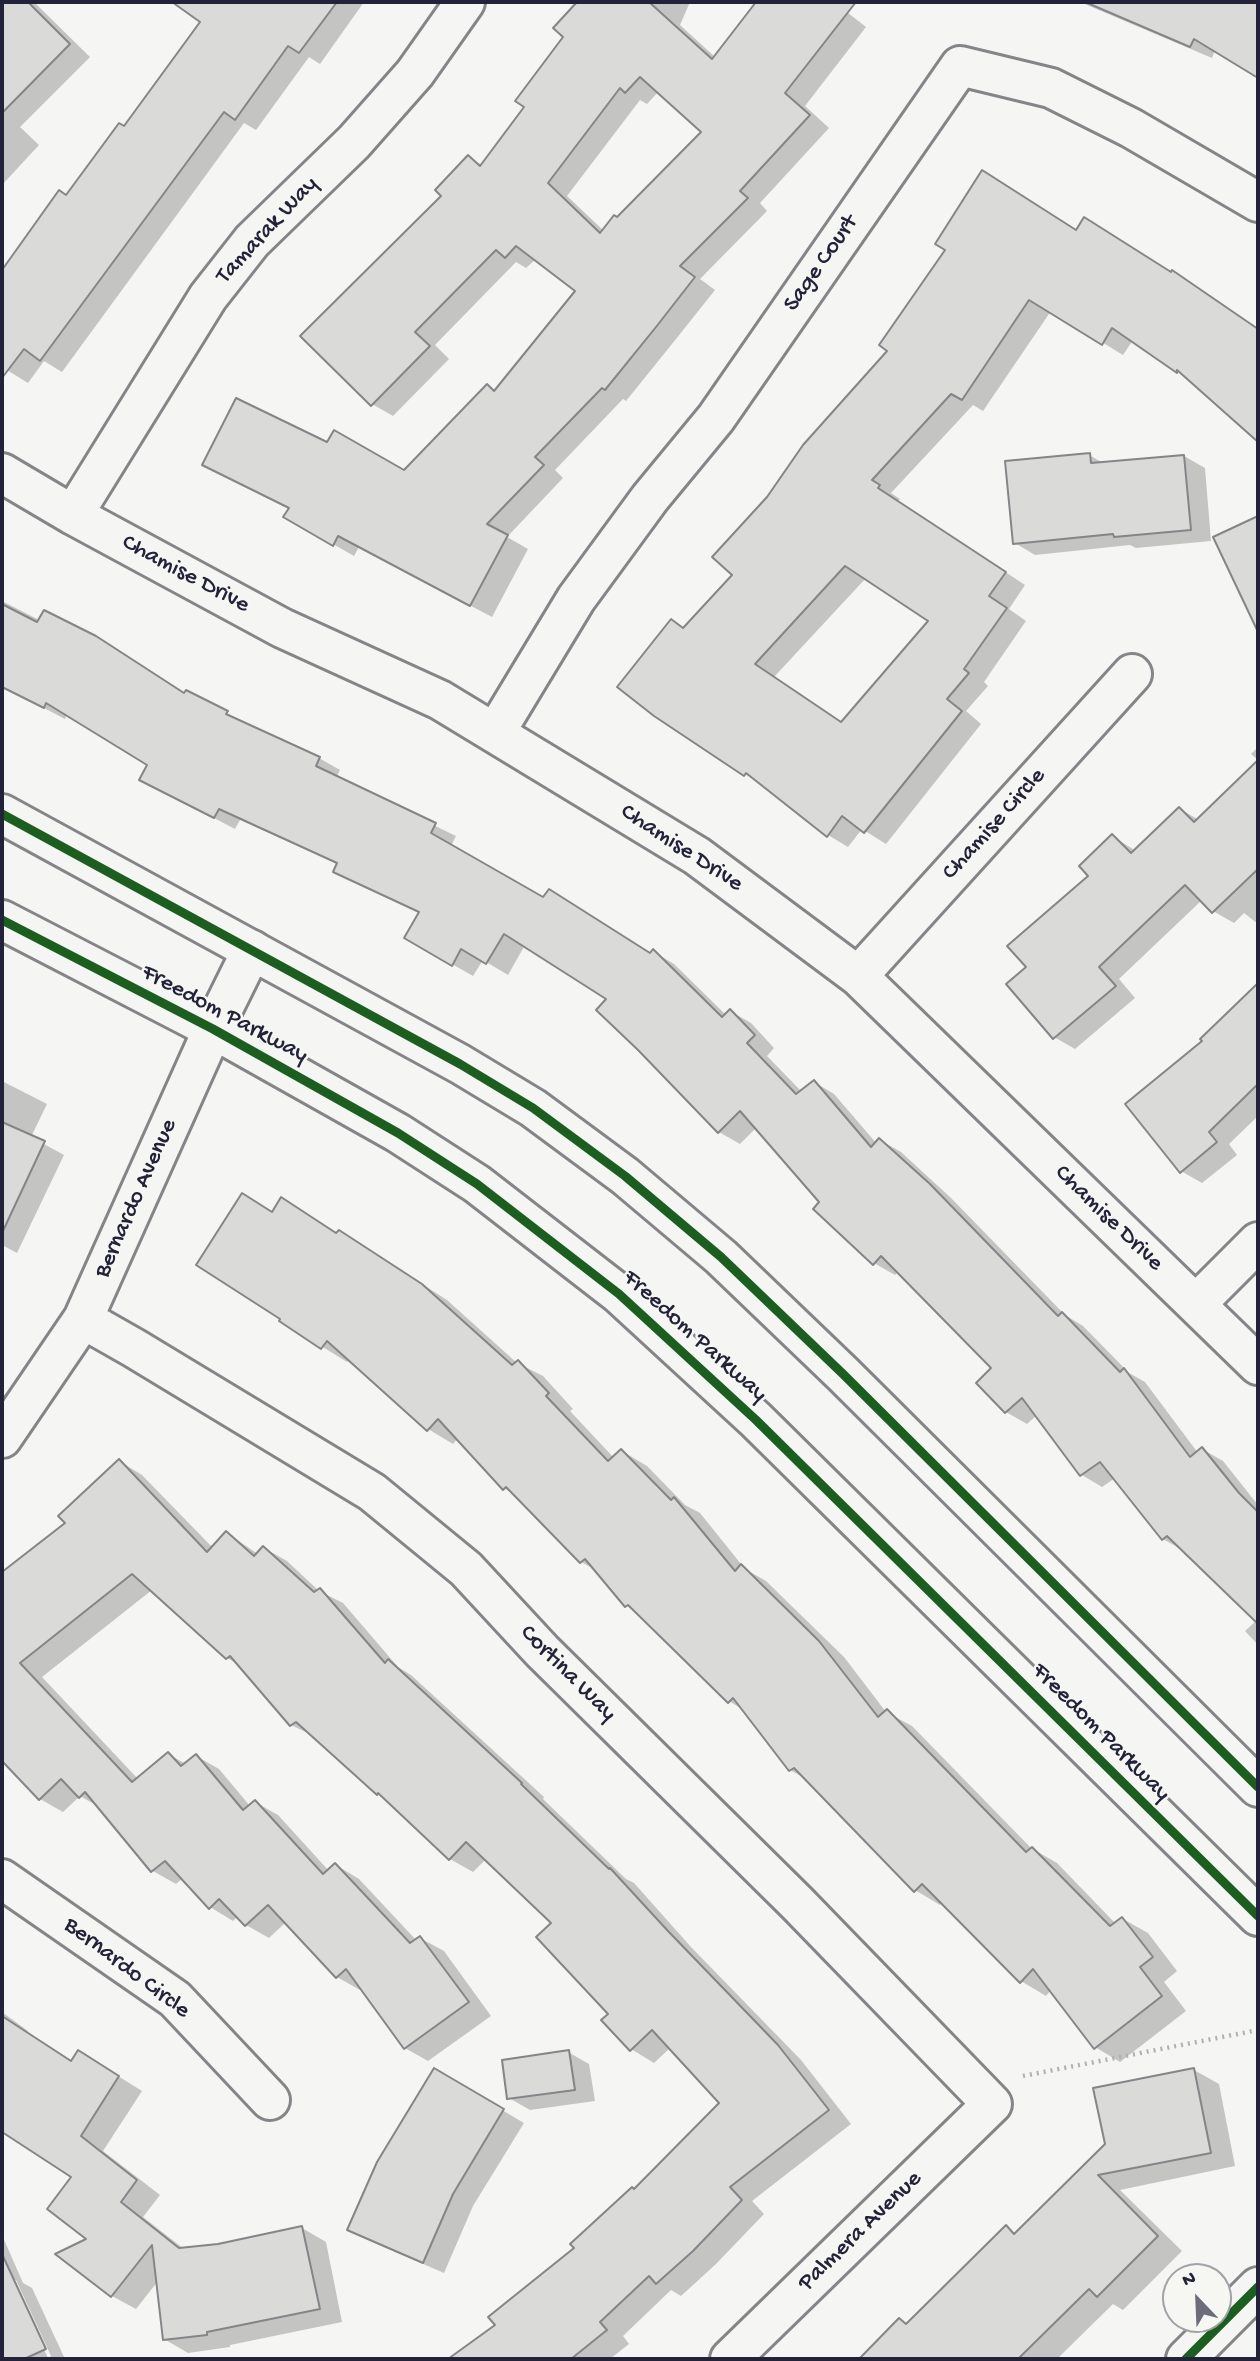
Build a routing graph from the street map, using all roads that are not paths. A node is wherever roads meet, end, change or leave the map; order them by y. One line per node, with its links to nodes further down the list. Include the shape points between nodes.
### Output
1 (465, 2): 4 (street, Tamarak Way, via 415,73 354,142 252,241 208,297)
2 (1258, 202): 6 (street, Sage Court, via 1131,128 1051,88 960,66 716,418 576,599)
3 (2, 473): 4 (street, Chamise Drive)
4 (73, 515): 6 (street, Chamise Drive, via 282,628 440,700)
5 (1132, 674): 10 (street, Chamise Circle)
6 (495, 733): 10 (street, Chamise Drive, via 698,856)
7 (2, 814): 9 (street)
8 (2, 920): 11 (street, Freedom Parkway)
9 (253, 950): 11 (street, Bernardo Avenue); 17 (street, via 533,1108 625,1176 721,1257 843,1374)
10 (858, 976): 13 (street, Chamise Drive)
11 (213, 1029): 14 (street, Bernardo Avenue); 19 (street, Freedom Parkway, via 455,1169 619,1294 756,1420)
12 (1258, 1242): 13 (street)
13 (1196, 1304): 15 (street, Chamise Drive)
14 (83, 1320): 16 (street, Bernardo Avenue); 20 (street, Cortina Way, via 372,1492 466,1569 541,1651 797,1903)
15 (1258, 1365)
16 (2, 1438)
17 (1258, 1787)
18 (2, 1879): 21 (street, Bernardo Circle, via 175,1999)
19 (1258, 1916)
20 (983, 2095): 23 (street, Palmera Avenue)
21 (270, 2100)
22 (1258, 2287): 24 (street)
23 (730, 2359)
24 (1186, 2359)

